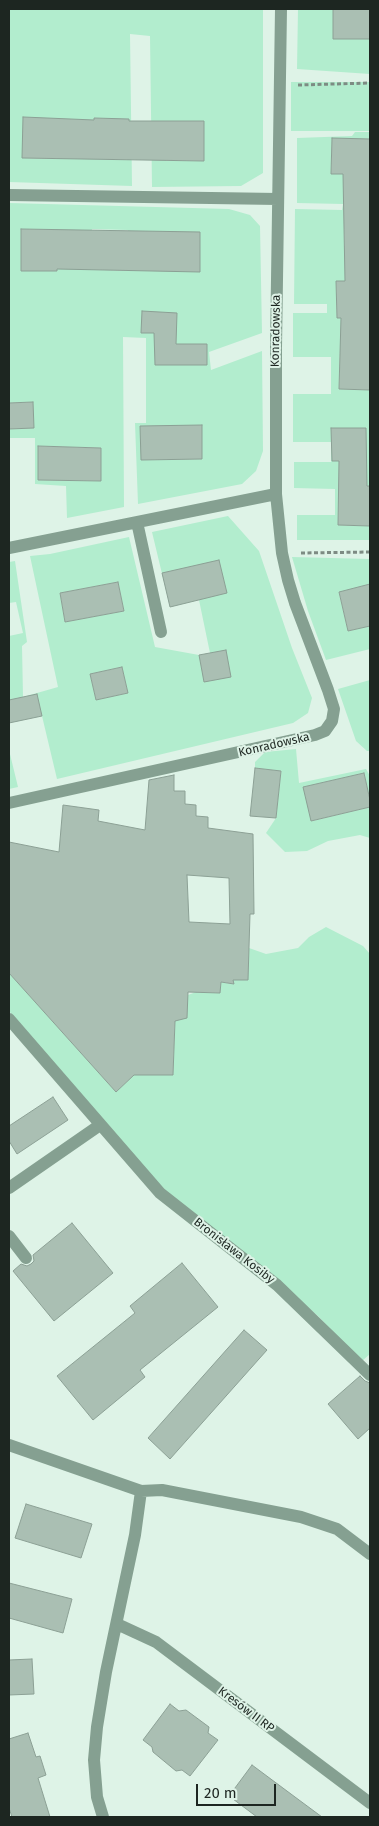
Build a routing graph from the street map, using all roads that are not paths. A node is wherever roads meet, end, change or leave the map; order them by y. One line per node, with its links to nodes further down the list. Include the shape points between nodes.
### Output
1 (281, 9): 3 (street, Konradowska)
2 (9, 195): 3 (street)
3 (278, 199): 4 (street, Konradowska)
4 (276, 494): 5 (street); 8 (street, Konradowska, via 282,553 295,603 334,709 326,731)
5 (137, 522): 6 (street); 7 (street)
6 (9, 548)
7 (161, 632)
8 (9, 803)
9 (9, 1019): 10 (street, Bronisława Kosiby)
10 (100, 1124): 11 (street); 14 (street, Bronisława Kosiby, via 160,1193 277,1285)
11 (9, 1188)
12 (9, 1236): 13 (street)
13 (26, 1258)
14 (370, 1375)
15 (9, 1445): 16 (street)
16 (141, 1491): 17 (street, via 162,1490 301,1517 338,1529); 18 (street)
17 (370, 1554)
18 (117, 1624): 19 (street, Kresów II RP, via 156,1642); 20 (street, via 106,1672 94,1760 97,1797)
19 (370, 1803)
20 (103, 1817)

